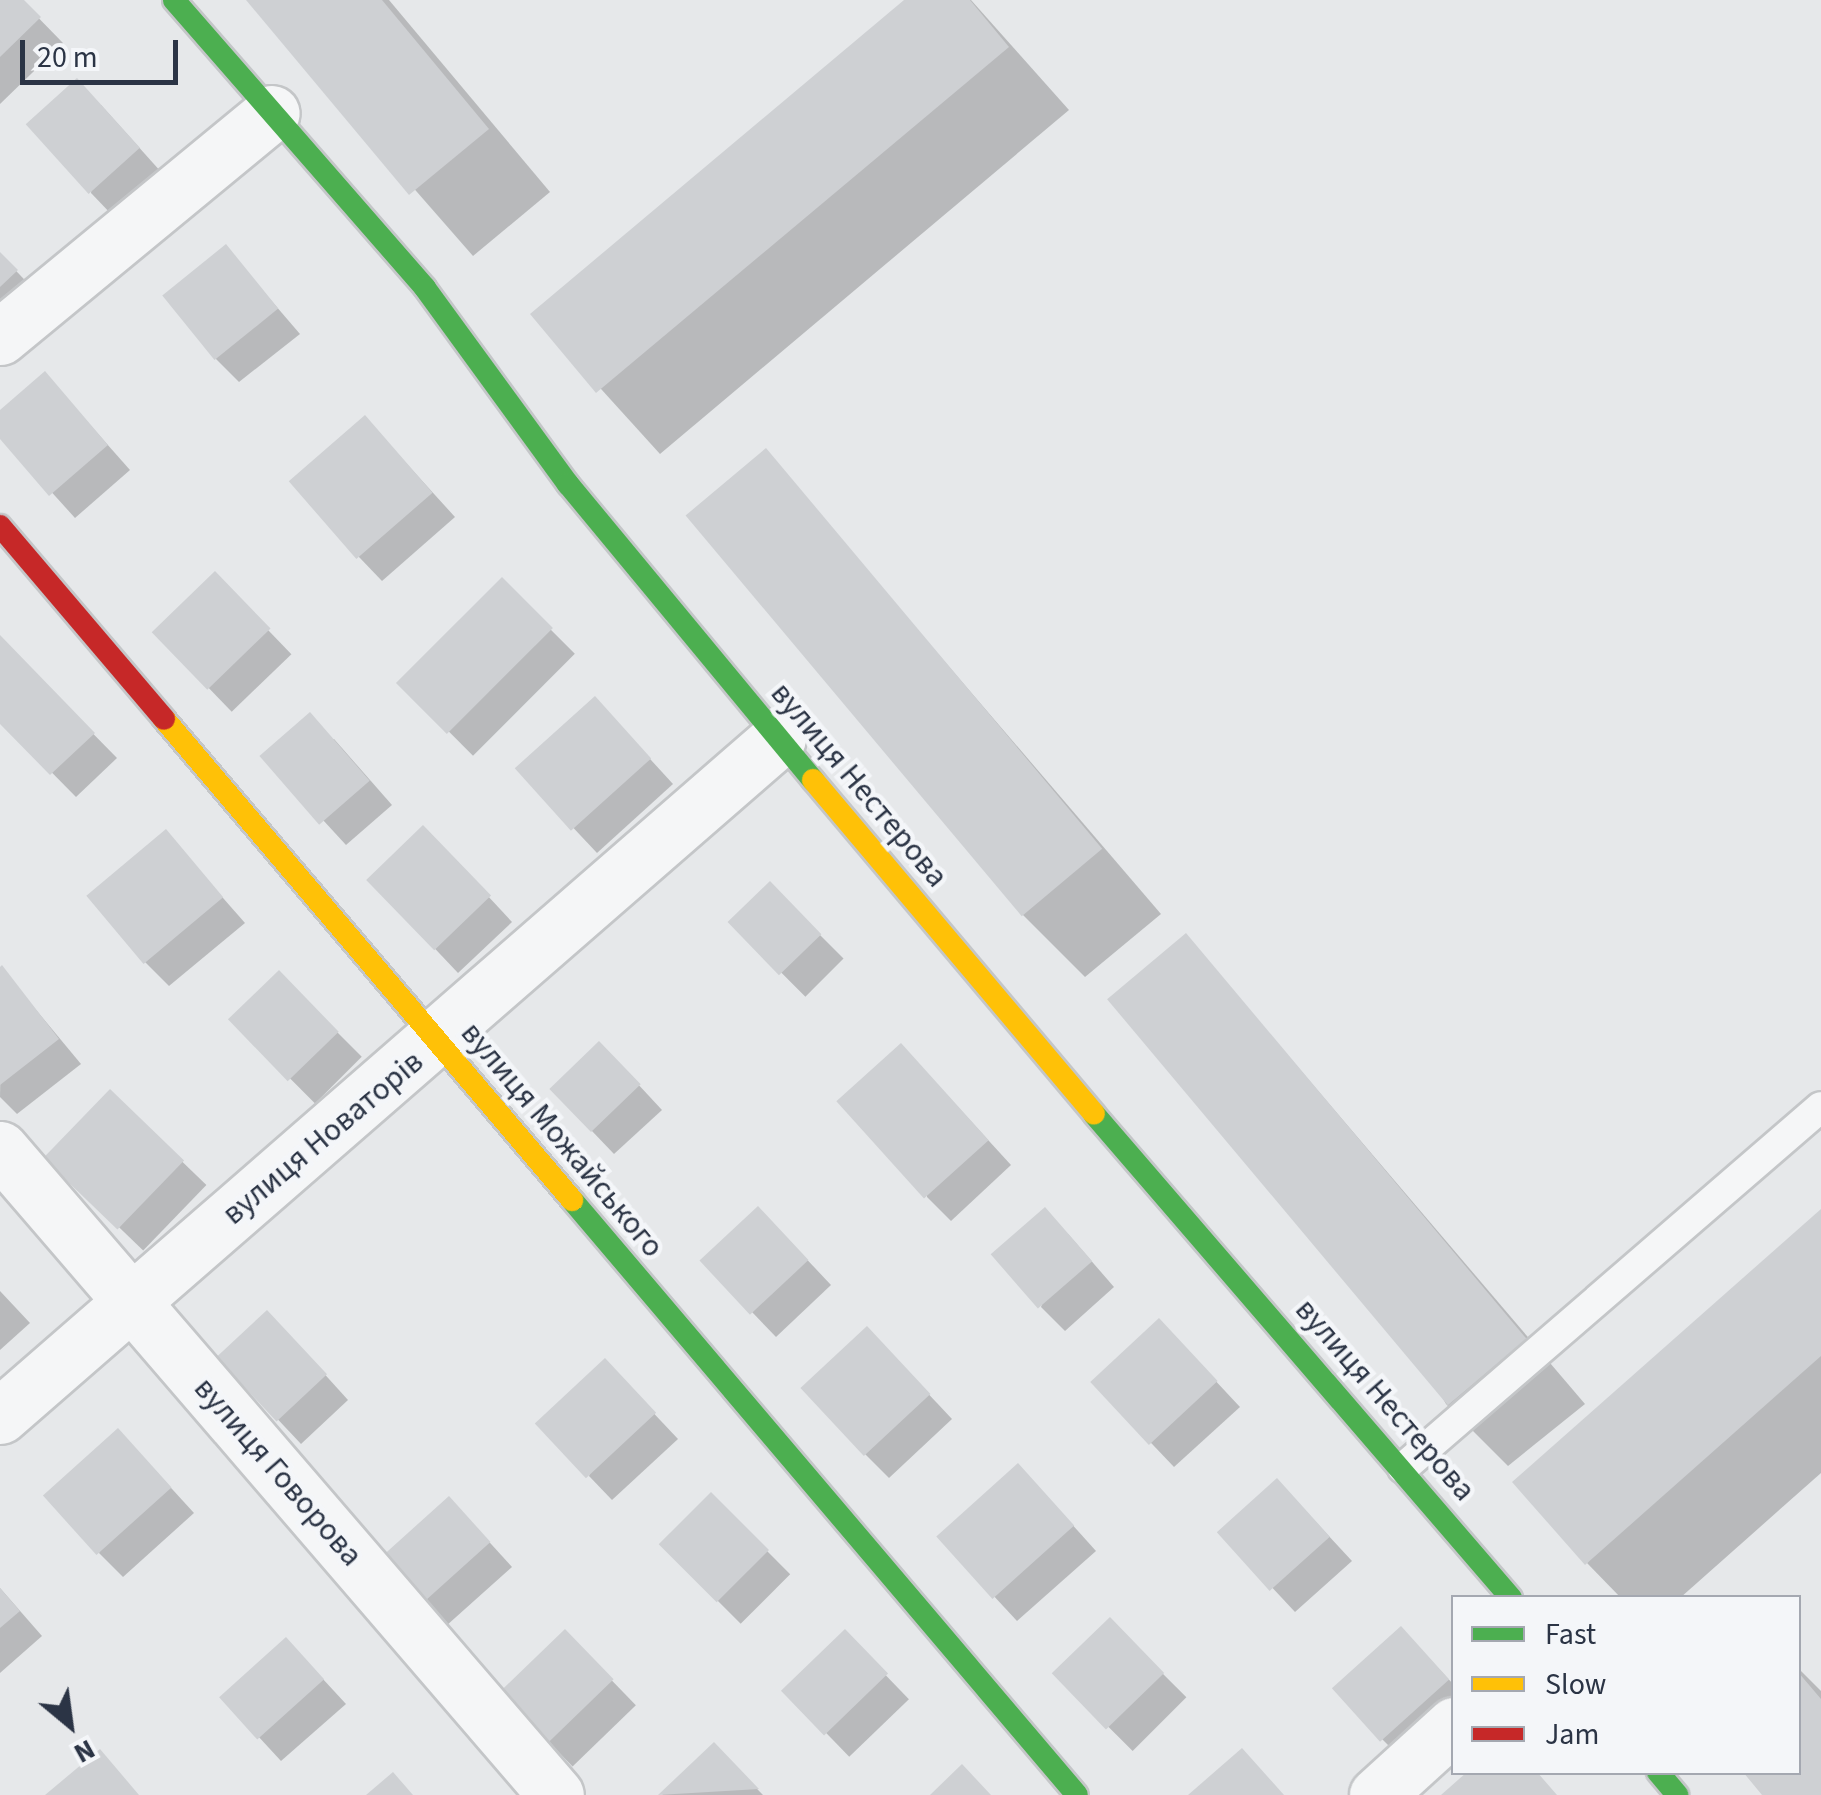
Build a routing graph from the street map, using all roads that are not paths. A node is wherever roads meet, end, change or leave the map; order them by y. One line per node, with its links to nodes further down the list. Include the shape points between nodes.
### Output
1 (174, 0): 2 (street, вулиця Нестерова)
2 (272, 113): 3 (street); 5 (street, вулиця Нестерова, via 425,288 568,484)
3 (0, 337)
4 (0, 526): 6 (street, вулиця Можайського)
5 (778, 739): 6 (street, вулиця Новаторів); 11 (street, вулиця Нестерова)
6 (437, 1043): 9 (street, вулиця Новаторів); 16 (street, вулиця Можайського)
7 (1821, 1107): 11 (lane)
8 (0, 1148): 9 (street, вулиця Говорова)
9 (129, 1300): 10 (street, вулиця Новаторів); 15 (street, вулиця Говорова)
10 (0, 1416)
11 (1403, 1468): 12 (street, вулиця Нестерова)
12 (1509, 1595)
13 (1451, 1728): 17 (street)
14 (1660, 1775): 18 (street)
15 (556, 1795)
16 (1077, 1795)
17 (1376, 1795)
18 (1677, 1795)

